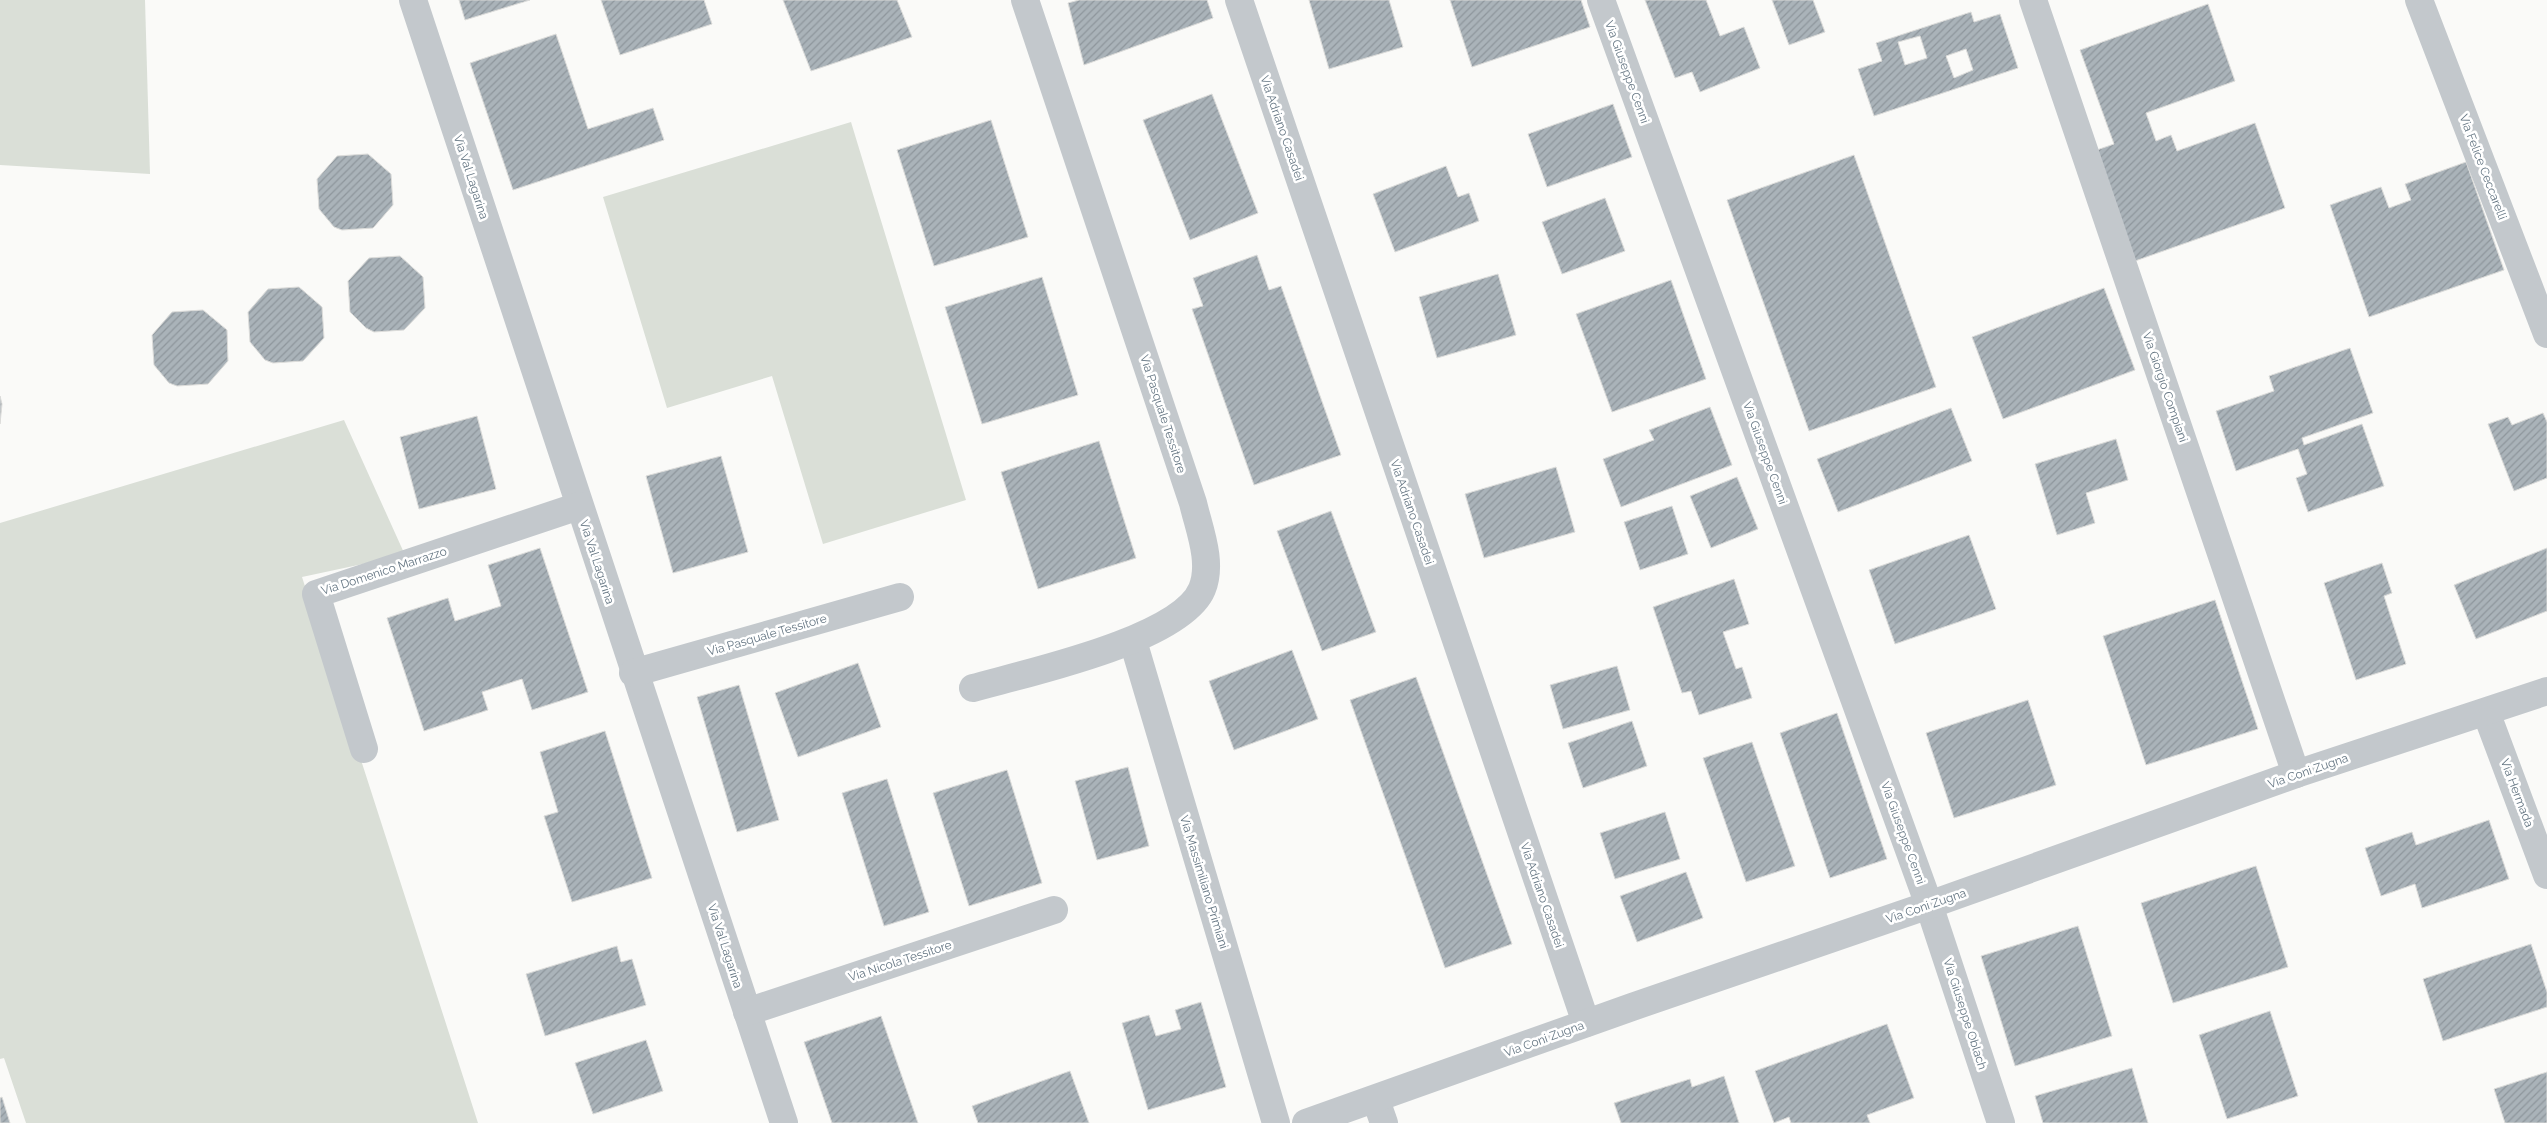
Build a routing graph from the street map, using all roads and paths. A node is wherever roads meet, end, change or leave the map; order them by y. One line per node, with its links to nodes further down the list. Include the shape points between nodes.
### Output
1 (413, 0): 8 (street, Via Val Lagarina)
2 (1025, 0): 10 (street, Via Pasquale Tessitore, via 1193,503 1206,560 1202,588 1194,603 1174,620)
3 (1239, 0): 21 (street, Via Adriano Casadei)
4 (1601, 0): 18 (street, Via Giuseppe Cenni)
5 (2033, 0): 16 (street, Via Giorgio Compiani)
6 (2419, 0): 7 (street, Via Felice Ceccarelli)
7 (2547, 334)
8 (579, 506): 11 (street, Via Val Lagarina); 15 (street, Via Domenico Marrazzo, via 316,594)
9 (900, 597): 11 (street, Via Pasquale Tessitore)
10 (1133, 641): 12 (street, Via Pasquale Tessitore); 24 (street, Via Massimiliano Primiani)
11 (634, 673): 20 (street, Via Val Lagarina)
12 (973, 688)
13 (2547, 691): 14 (street, Via Coni Zugna)
14 (2486, 712): 16 (street, Via Coni Zugna); 17 (street, Via Hermada)
15 (364, 749)
16 (2296, 774): 18 (street, Via Coni Zugna)
17 (2547, 875)
18 (1929, 905): 21 (street, Via Coni Zugna); 26 (street, Via Giuseppe Oblach)
19 (1054, 910): 20 (street, Via Nicola Tessitore)
20 (747, 1012): 23 (street, Via Val Lagarina)
21 (1586, 1023): 22 (street, Via Coni Zugna)
22 (1380, 1111): 25 (street, Via Coni Zugna)
23 (784, 1123)
24 (1276, 1123)
25 (1306, 1123)
26 (2001, 1123)

